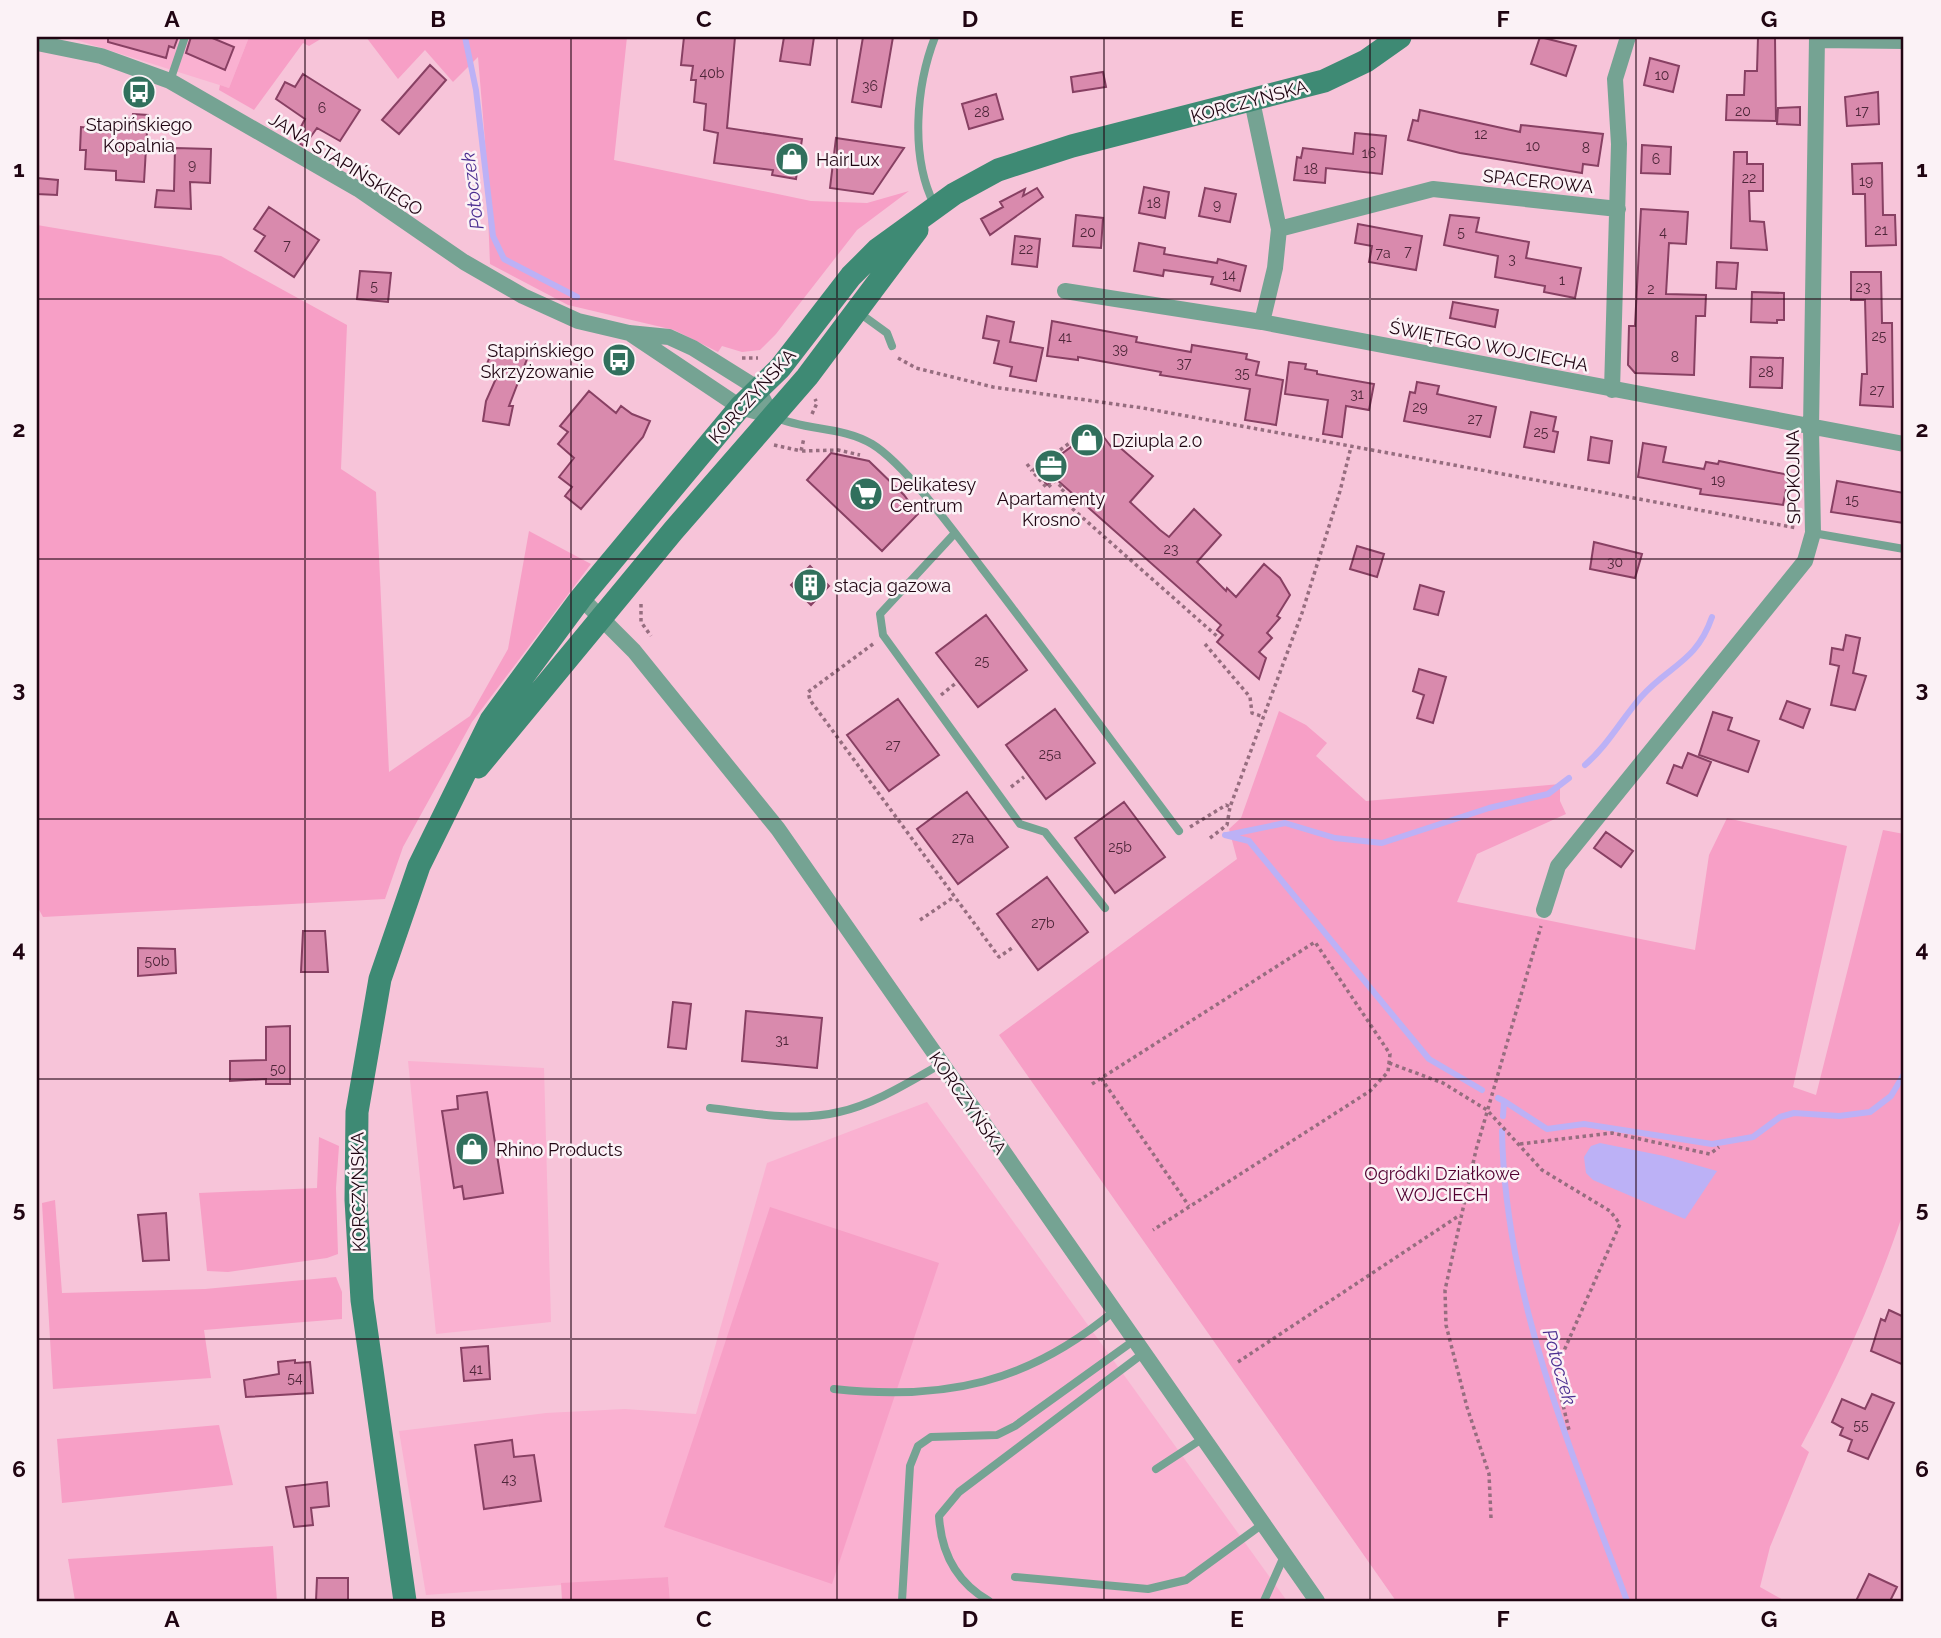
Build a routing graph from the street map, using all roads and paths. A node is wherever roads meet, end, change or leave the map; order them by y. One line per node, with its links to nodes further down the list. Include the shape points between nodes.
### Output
1 (186, 37): 8 (lane)
2 (935, 37): 10 (lane, via 928,56 919,133 924,181)
3 (1400, 37): 9 (main road, KORCZYŃSKA, via 1336,76)
4 (1628, 37): 11 (street, via 1615,79)
5 (1817, 39): 6 (street); 23 (street, SPOKOJNA)
6 (1904, 41)
7 (37, 43): 8 (street, JANA STAPIŃSKIEGO, via 101,56)
8 (170, 80): 16 (street, JANA STAPIŃSKIEGO, via 358,189 464,262 523,296 578,321)
9 (1252, 102): 10 (main road, KORCZYŃSKA, via 1032,157 982,178); 12 (street)
10 (936, 208): 14 (main road, KORCZYŃSKA); 18 (main road, KORCZYŃSKA, via 864,263 780,368)
11 (1618, 209): 12 (street, SPACEROWA, via 1433,189); 19 (street)
12 (1279, 229): 15 (street)
13 (1065, 291): 15 (street, ŚWIĘTEGO WOJCIECHA)
14 (856, 311): 17 (lane, via 887,333); 21 (main road, KORCZYŃSKA)
15 (1262, 322): 19 (street, ŚWIĘTEGO WOJCIECHA)
16 (629, 333): 18 (street, JANA STAPIŃSKIEGO, via 681,342); 20 (street, JANA STAPIŃSKIEGO)
17 (892, 346): 25 (path, via 899,360 916,368 993,387 1143,408)
18 (757, 388): 20 (main road, KORCZYŃSKA); 21 (street)
19 (1612, 390): 23 (street, ŚWIĘTEGO WOJCIECHA)
20 (740, 407): 21 (street, JANA STAPIŃSKIEGO); 33 (main road, KORCZYŃSKA)
21 (772, 416): 31 (lane, via 806,429 841,431 872,444); 34 (main road, KORCZYŃSKA)
22 (1091, 427): 29 (path)
23 (1811, 429): 24 (street, ŚWIĘTEGO WOJCIECHA); 30 (street, SPOKOJNA)
24 (1904, 444)
25 (1350, 447): 30 (path); 40 (path, via 1302,613)
26 (801, 451): 27 (path, via 838,450)
27 (870, 458)
28 (1027, 464): 29 (path)
29 (1032, 471): 36 (path, via 1047,488 1055,481 1064,489 1058,496)
30 (1813, 532): 32 (lane); 47 (street, SPOKOJNA, via 1805,561 1558,866)
31 (955, 533): 35 (lane, via 880,614); 43 (lane)
32 (1904, 548)
33 (582, 598): 34 (street, KORCZYŃSKA); 41 (main road, KORCZYŃSKA, via 491,720)
34 (602, 617): 41 (main road, KORCZYŃSKA); 51 (street, KORCZYŃSKA, via 778,829)
35 (883, 635): 45 (path, via 808,692 810,700); 46 (lane, via 1020,824 1045,832)
36 (1219, 638)
37 (1205, 644): 40 (path, via 1250,697 1252,713)
38 (956, 683): 39 (path)
39 (938, 697)
40 (1264, 716): 42 (path)
41 (454, 796): 72 (main road, KORCZYŃSKA, via 419,866 380,979 357,1112 362,1300)
42 (1230, 807): 43 (path, via 1226,805 1199,825); 44 (path, via 1227,825)
43 (1179, 831)
44 (1210, 838)
45 (954, 897): 48 (path); 49 (path, via 999,957)
46 (1105, 908)
47 (1544, 910): 55 (path)
48 (920, 920)
49 (1012, 948)
50 (1389, 1063): 52 (path, via 1390,1054 1315,942); 55 (path, via 1443,1083); 58 (path, via 1388,1072 1370,1091)
51 (941, 1064): 54 (lane, via 871,1101 837,1113 796,1116); 61 (street, KORCZYŃSKA)
52 (1101, 1078): 53 (path); 58 (path)
53 (1092, 1084)
54 (710, 1108)
55 (1488, 1110): 56 (path); 59 (path)
56 (1518, 1144): 57 (path, via 1612,1133 1710,1154); 65 (path, via 1542,1170 1610,1211 1620,1224 1555,1371)
57 (1719, 1147)
58 (1189, 1206): 60 (path)
59 (1462, 1214): 63 (path); 68 (path, via 1445,1290 1446,1325 1489,1474)
60 (1153, 1230)
61 (1115, 1310): 62 (street, KORCZYŃSKA); 64 (lane, via 1082,1338 1016,1373 910,1394)
62 (1141, 1345): 66 (street, KORCZYŃSKA); 73 (lane, via 1006,1430 965,1438 931,1437 918,1446 910,1465); 74 (lane, via 959,1492 939,1516 941,1543 950,1565)
63 (1238, 1362)
64 (834, 1390)
65 (1569, 1430)
66 (1205, 1437): 67 (lane); 69 (street, KORCZYŃSKA)
67 (1156, 1469)
68 (1491, 1518)
69 (1264, 1523): 70 (street, KORCZYŃSKA); 71 (lane, via 1186,1580 1167,1586 1148,1589)
70 (1285, 1554): 75 (lane); 76 (street, KORCZYŃSKA)
71 (1015, 1577)
72 (405, 1601)
73 (902, 1601)
74 (989, 1601)
75 (1264, 1601)
76 (1317, 1601)

